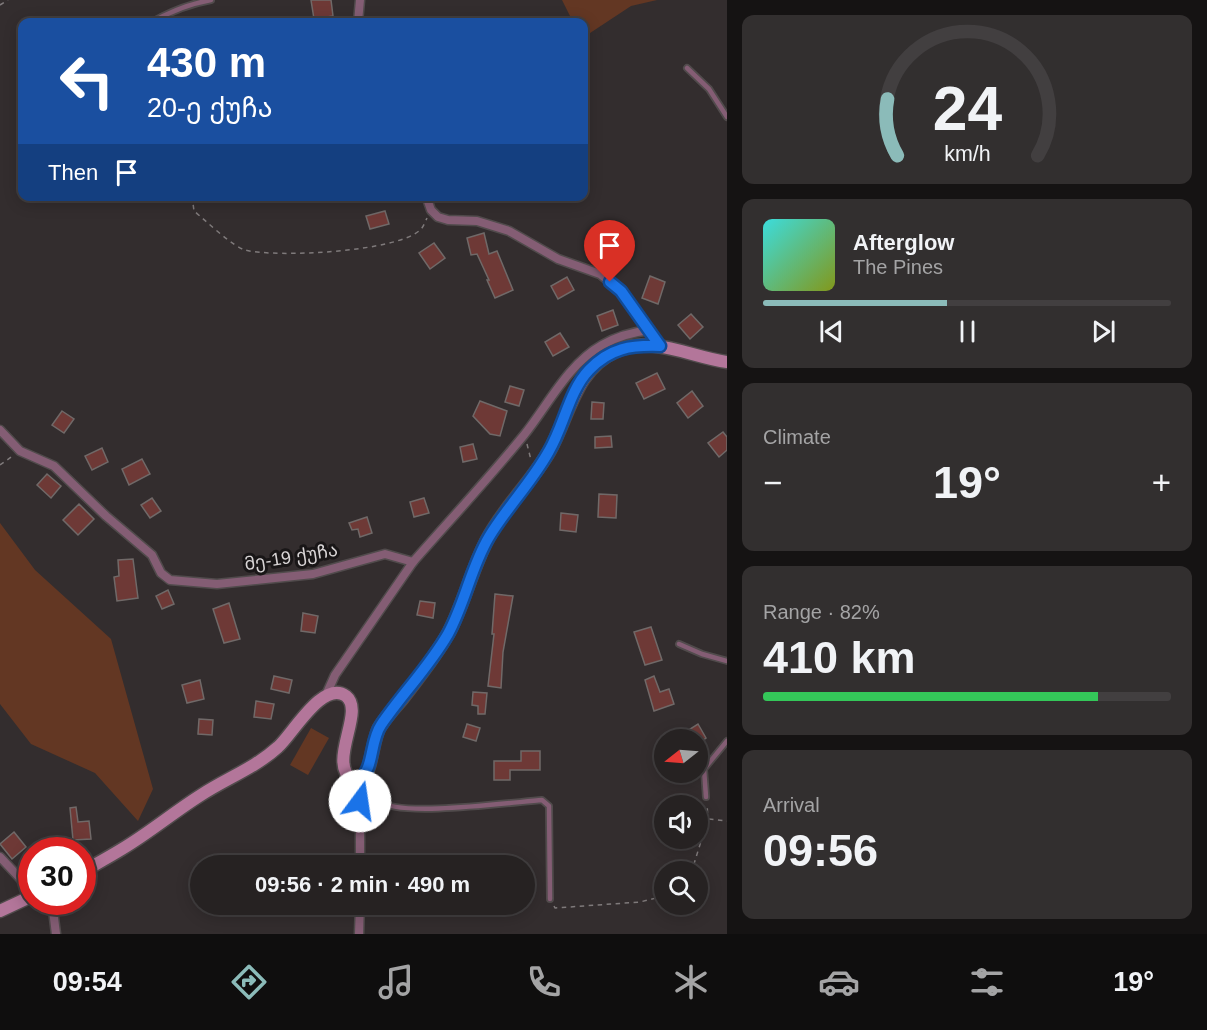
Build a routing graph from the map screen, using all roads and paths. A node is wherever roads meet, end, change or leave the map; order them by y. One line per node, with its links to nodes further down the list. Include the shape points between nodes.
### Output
1 (8, 0): 4 (path)
2 (211, 0): 5 (lane)
3 (360, 0): 6 (street)
4 (0, 5)
5 (160, 18)
6 (358, 18)
7 (687, 69): 8 (lane, via 709,89)
8 (727, 117)
9 (193, 201): 11 (path, via 194,211 243,250 270,253 372,247 407,238 421,230)
10 (428, 201): 11 (street)
11 (431, 210): 12 (street, via 448,220 477,221 509,231 558,259 600,274 621,291)
12 (650, 330): 13 (street); 16 (street, via 626,335 584,359)
13 (660, 346): 14 (street); 19 (street, via 636,345 617,350 588,371)
14 (727, 362)
15 (0, 430): 17 (street, მე-19 ქუჩა)
16 (524, 434): 19 (path); 20 (street)
17 (20, 451): 18 (path); 20 (street, მე-19 ქუჩა, via 54,466 152,555 161,573 170,580 217,584 313,574 385,554)
18 (0, 465)
19 (535, 472): 25 (street, via 487,541 449,632 380,727)
20 (413, 562): 23 (street, via 335,675)
21 (679, 644): 22 (lane)
22 (727, 661)
23 (326, 695): 25 (street, via 345,695 350,702 343,766 346,776 353,781); 31 (street, via 279,746 253,767 202,794)
24 (727, 741): 26 (lane, via 704,769)
25 (363, 777): 29 (street); 33 (lane, via 380,802 413,810 542,800 549,806)
26 (706, 795)
27 (708, 819): 28 (path)
28 (727, 821)
29 (360, 855)
30 (0, 857): 32 (street)
31 (96, 864)
32 (18, 876)
33 (550, 898): 34 (path, via 555,908)
34 (654, 898)
35 (18, 903): 36 (street)
36 (0, 911)
37 (54, 915): 39 (street)
38 (360, 915): 40 (street)
39 (56, 934)
40 (359, 934)

